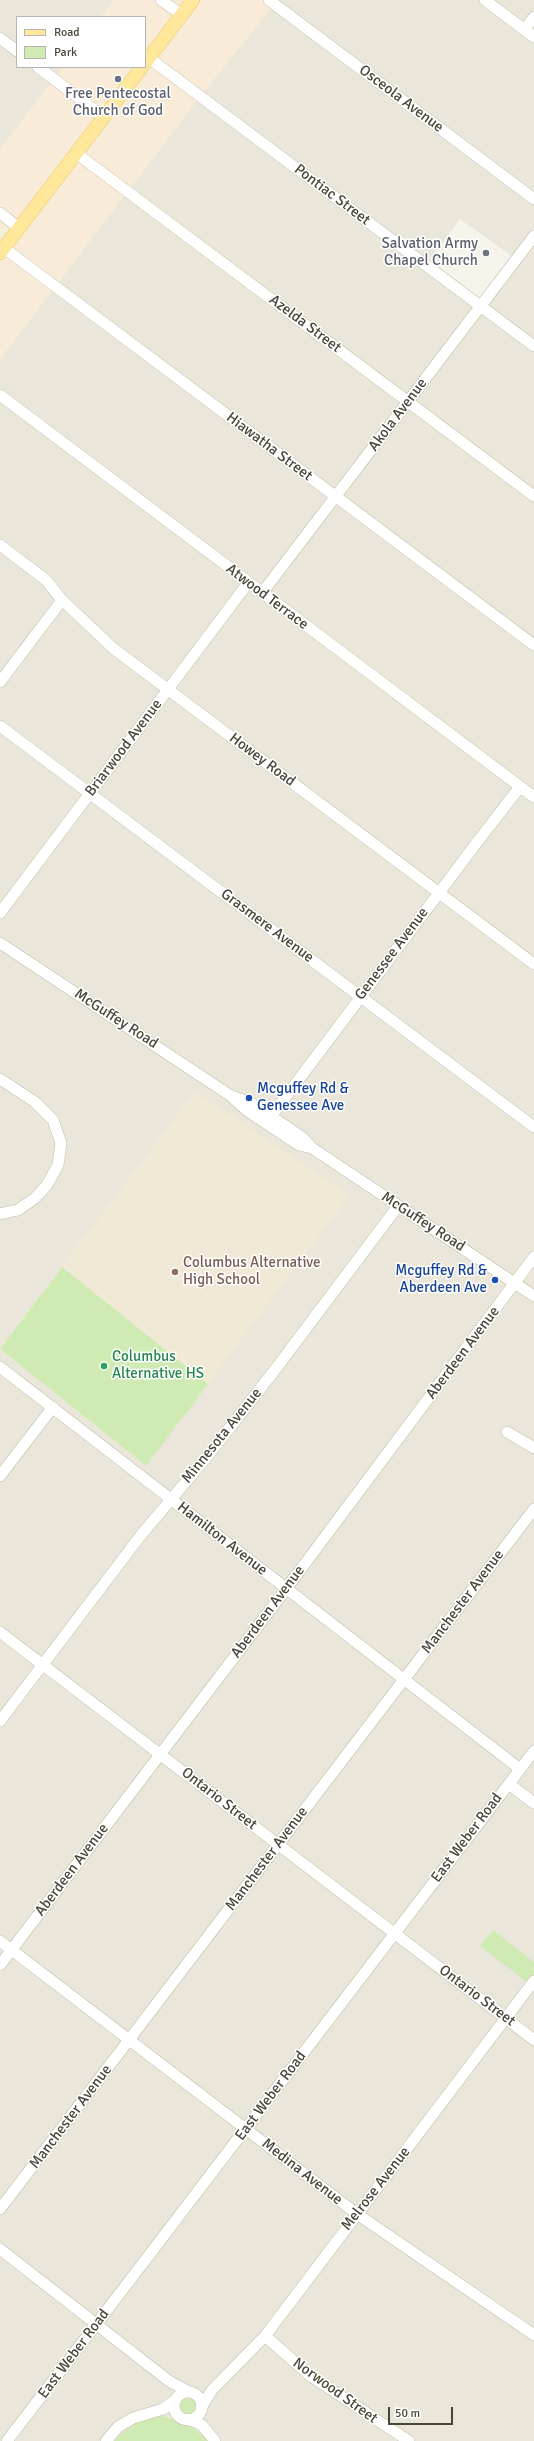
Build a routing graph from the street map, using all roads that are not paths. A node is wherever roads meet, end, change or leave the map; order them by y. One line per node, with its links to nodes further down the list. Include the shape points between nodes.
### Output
1 (161, 0): 5 (street)
2 (193, 0): 5 (main road)
3 (268, 0): 17 (street, Osceola Avenue)
4 (485, 0): 7 (street)
5 (182, 15): 11 (main road)
6 (534, 17): 7 (street)
7 (524, 30): 8 (street)
8 (534, 37)
9 (0, 38): 10 (street)
10 (16, 50)
11 (146, 62)
12 (146, 64): 22 (street, Pontiac Street)
13 (39, 68): 15 (street)
14 (141, 68): 15 (main road)
15 (104, 117): 16 (main road)
16 (76, 153): 19 (main road); 25 (street, Azelda Street)
17 (534, 199)
18 (0, 213): 19 (street)
19 (19, 228): 21 (main road)
20 (534, 236): 22 (street, Akola Avenue)
21 (2, 251): 27 (street, Hiawatha Street)
22 (481, 306): 23 (street, Pontiac Street); 25 (street, Akola Avenue)
23 (534, 346)
24 (0, 395): 29 (street, Atwood Terrace)
25 (408, 401): 26 (street, Azelda Street); 27 (street, Akola Avenue)
26 (534, 496)
27 (335, 497): 30 (street, Akola Avenue); 32 (street, Hiawatha Street)
28 (0, 545): 31 (street, Howey Road, via 46,580)
29 (248, 583): 30 (street, Atwood Terrace); 34 (street, Briarwood Avenue)
30 (262, 593): 36 (street, Atwood Terrace)
31 (62, 600): 33 (street); 34 (street, Howey Road, via 114,649)
32 (534, 645)
33 (0, 682)
34 (168, 690): 37 (street, Briarwood Avenue); 39 (street, Howey Road)
35 (0, 726): 37 (street, Grasmere Avenue)
36 (520, 787): 38 (street, Atwood Terrace); 39 (street, Genessee Avenue)
37 (89, 793): 40 (street, Briarwood Avenue); 43 (street, Grasmere Avenue)
38 (534, 797)
39 (438, 892): 42 (street, Howey Road); 43 (street, Genessee Avenue)
40 (0, 913)
41 (0, 943): 45 (street, McGuffey Road, via 231,1096 249,1102)
42 (534, 964)
43 (360, 996): 45 (street, Genessee Avenue); 46 (street, Grasmere Avenue)
44 (0, 1079): 48 (street, via 35,1102 53,1120 61,1143 58,1165 35,1198 18,1210)
45 (268, 1120): 47 (street, McGuffey Road, via 303,1138 312,1148)
46 (534, 1127)
47 (398, 1206): 50 (street, McGuffey Road); 57 (street, Minnesota Avenue, via 209,1455)
48 (0, 1214)
49 (534, 1257): 50 (street, Aberdeen Avenue)
50 (515, 1283): 51 (street, McGuffey Road); 59 (street, Aberdeen Avenue)
51 (534, 1296)
52 (0, 1367): 53 (street, Hamilton Avenue)
53 (53, 1407): 56 (street); 57 (street, Hamilton Avenue)
54 (508, 1432): 55 (street)
55 (534, 1448)
56 (0, 1476)
57 (171, 1499): 59 (street, Hamilton Avenue); 61 (street, Minnesota Avenue)
58 (534, 1509): 62 (street, Manchester Avenue)
59 (286, 1589): 62 (street, Hamilton Avenue); 65 (street, Aberdeen Avenue)
60 (0, 1632): 61 (street, Ontario Street)
61 (43, 1664): 63 (street, Minnesota Avenue); 65 (street, Ontario Street)
62 (404, 1679): 66 (street, Hamilton Avenue); 69 (street, Manchester Avenue)
63 (0, 1721)
64 (534, 1751): 66 (street, East Weber Road)
65 (160, 1754): 69 (street, Ontario Street); 72 (street, Aberdeen Avenue)
66 (520, 1769): 67 (street, East Weber Road)
67 (509, 1784): 68 (street); 70 (street, East Weber Road)
68 (534, 1803)
69 (278, 1845): 70 (street, Ontario Street); 76 (street, Manchester Avenue)
70 (394, 1934): 75 (street, Ontario Street); 78 (street, East Weber Road)
71 (0, 1941): 72 (street, Medina Avenue)
72 (12, 1950): 73 (street, Aberdeen Avenue); 76 (street, Medina Avenue)
73 (0, 1965)
74 (534, 1982): 75 (street, Melrose Avenue)
75 (506, 2018): 77 (street, Ontario Street); 80 (street, Melrose Avenue)
76 (130, 2040): 78 (street, Medina Avenue); 79 (street, Manchester Avenue)
77 (534, 2040)
78 (246, 2129): 80 (street, Medina Avenue); 82 (street, East Weber Road)
79 (0, 2209)
80 (357, 2214): 83 (street, Medina Avenue); 84 (street, Melrose Avenue)
81 (0, 2249): 82 (street)
82 (97, 2324): 85 (street); 93 (street, East Weber Road)
83 (534, 2335)
84 (265, 2336): 86 (street, Melrose Avenue); 96 (street, Norwood Street, via 312,2377)
85 (169, 2381): 87 (street); 88 (street)
86 (212, 2390): 87 (street); 90 (street, Melrose Avenue)
87 (192, 2393): 88 (street, via 182,2393); 90 (street, via 200,2400)
88 (176, 2399): 89 (street); 91 (street, via 174,2410)
89 (163, 2409): 91 (street); 94 (street, via 133,2418 118,2427)
90 (201, 2410): 91 (street, via 195,2418); 92 (street)
91 (183, 2418): 92 (street)
92 (202, 2426): 95 (street)
93 (8, 2441)
94 (106, 2441)
95 (215, 2441)
96 (409, 2441)

